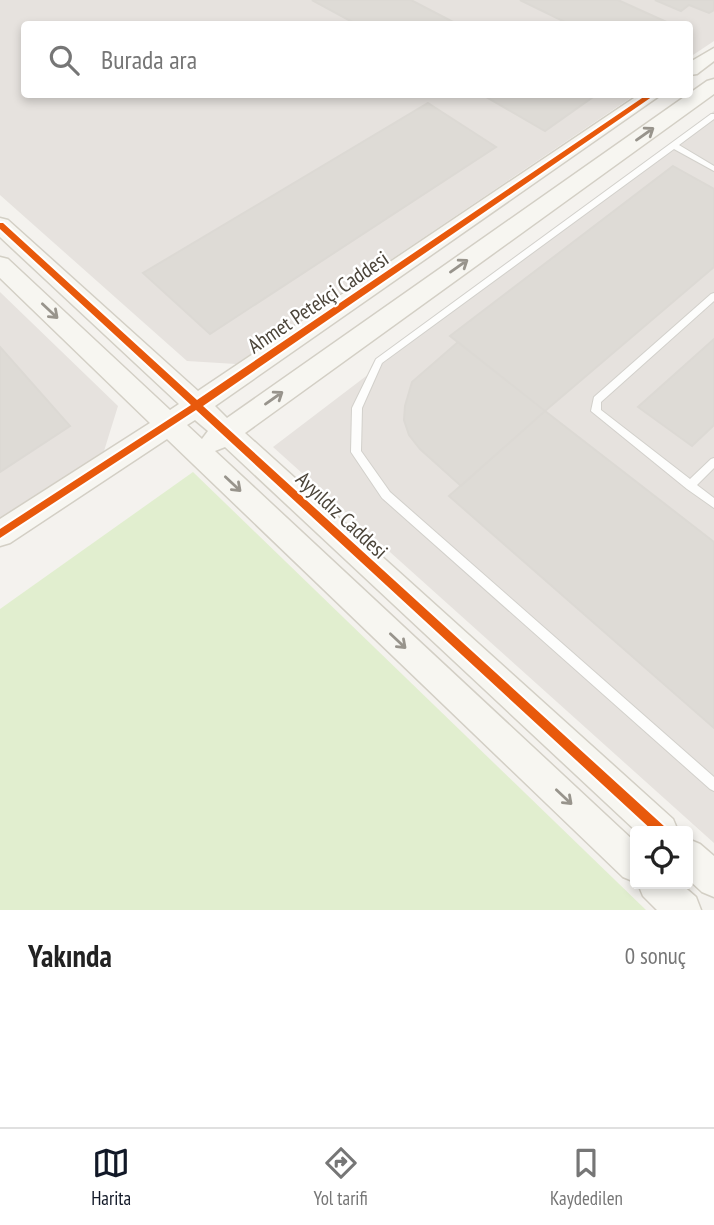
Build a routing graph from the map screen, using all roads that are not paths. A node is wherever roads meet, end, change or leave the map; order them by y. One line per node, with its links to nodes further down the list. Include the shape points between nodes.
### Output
1 (714, 53): 2 (street)
2 (693, 68)
3 (714, 85): 13 (street, one-way to 3)
4 (647, 98): 11 (street, Ahmet Petekçi Caddesi)
5 (714, 116): 6 (lane)
6 (675, 146): 7 (lane); 19 (lane, via 379,361 356,408 356,452 386,495)
7 (714, 169)
8 (0, 225): 11 (street, Ayyıldız Caddesi)
9 (0, 265): 12 (street, one-way to 12)
10 (714, 296): 16 (lane, via 597,400 596,411)
11 (197, 405): 12 (street, Ahmet Petekçi Caddesi); 13 (street, Ayyıldız Caddesi)
12 (169, 424): 14 (street); 18 (street, Ahmet Petekçi Caddesi)
13 (226, 433): 14 (street); 20 (street, Ayyıldız Caddesi)
14 (199, 452): 21 (street, one-way to 21)
15 (714, 462): 16 (lane)
16 (690, 486): 17 (lane)
17 (714, 504)
18 (0, 534)
19 (714, 785)
20 (656, 826)
21 (630, 860)
22 (693, 861): 23 (street)
23 (714, 880)
24 (660, 889): 25 (street)
25 (683, 910)

